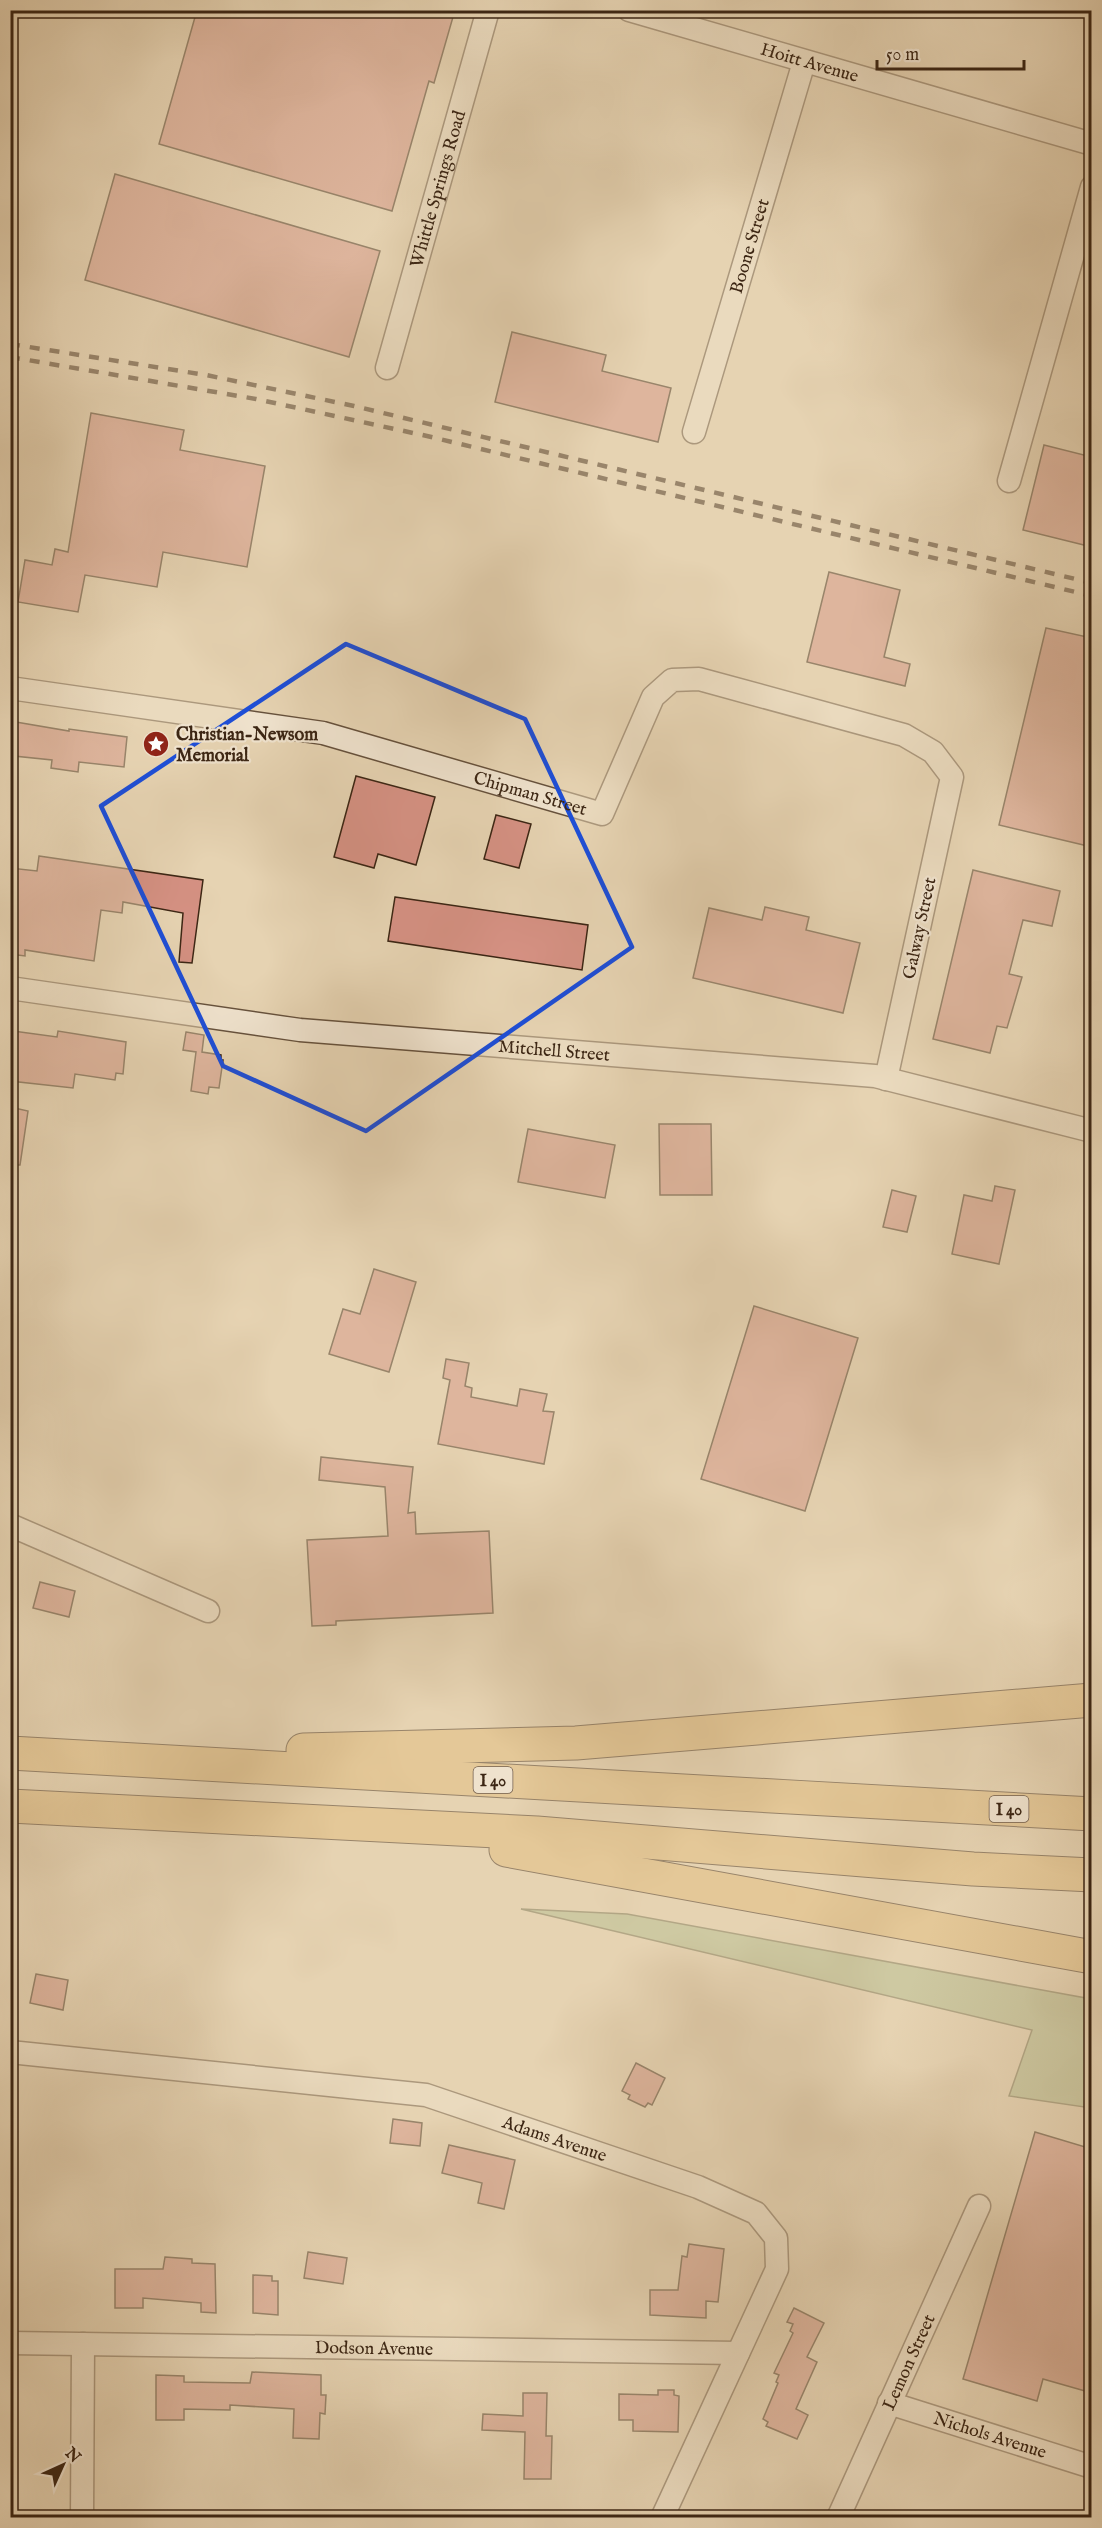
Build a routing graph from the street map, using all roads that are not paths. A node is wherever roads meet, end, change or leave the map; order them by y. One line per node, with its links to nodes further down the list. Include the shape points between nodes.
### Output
1 (488, 10): 6 (street, Whittle Springs Road)
2 (629, 10): 3 (street, Hoitt Avenue)
3 (804, 62): 4 (street, Hoitt Avenue); 7 (street, Boone Street)
4 (1092, 144)
5 (1092, 187): 8 (street)
6 (387, 368)
7 (693, 432)
8 (1009, 481)
9 (10, 688): 10 (street, Chipman Street, via 323,733 602,814 653,697 672,680 699,679 904,735 933,752)
10 (952, 777): 12 (street, Galway Street)
11 (10, 988): 12 (street, Mitchell Street, via 300,1030)
12 (886, 1079): 13 (street, Mitchell Street)
13 (1092, 1131)
14 (10, 1525): 15 (street)
15 (208, 1611)
16 (1092, 1700): 18 (highway, via 576,1743)
17 (10, 1753): 18 (highway, I 40)
18 (60, 1756): 20 (highway, I 40)
19 (10, 1806): 21 (highway)
20 (1092, 1814)
21 (363, 1824): 22 (highway, via 537,1833); 23 (highway)
22 (1092, 1875)
23 (1092, 1957)
24 (10, 2052): 28 (street, Adams Avenue, via 426,2095 698,2187 756,2213 776,2238 777,2269)
25 (979, 2206): 29 (street, Lemon Street)
26 (10, 2343): 27 (street, Dodson Avenue)
27 (83, 2344): 28 (street, Dodson Avenue); 31 (street)
28 (738, 2353): 32 (street, Adams Avenue)
29 (889, 2403): 30 (street, Nichols Avenue); 33 (street, Lemon Street)
30 (1092, 2467)
31 (82, 2517)
32 (662, 2517)
33 (838, 2517)

